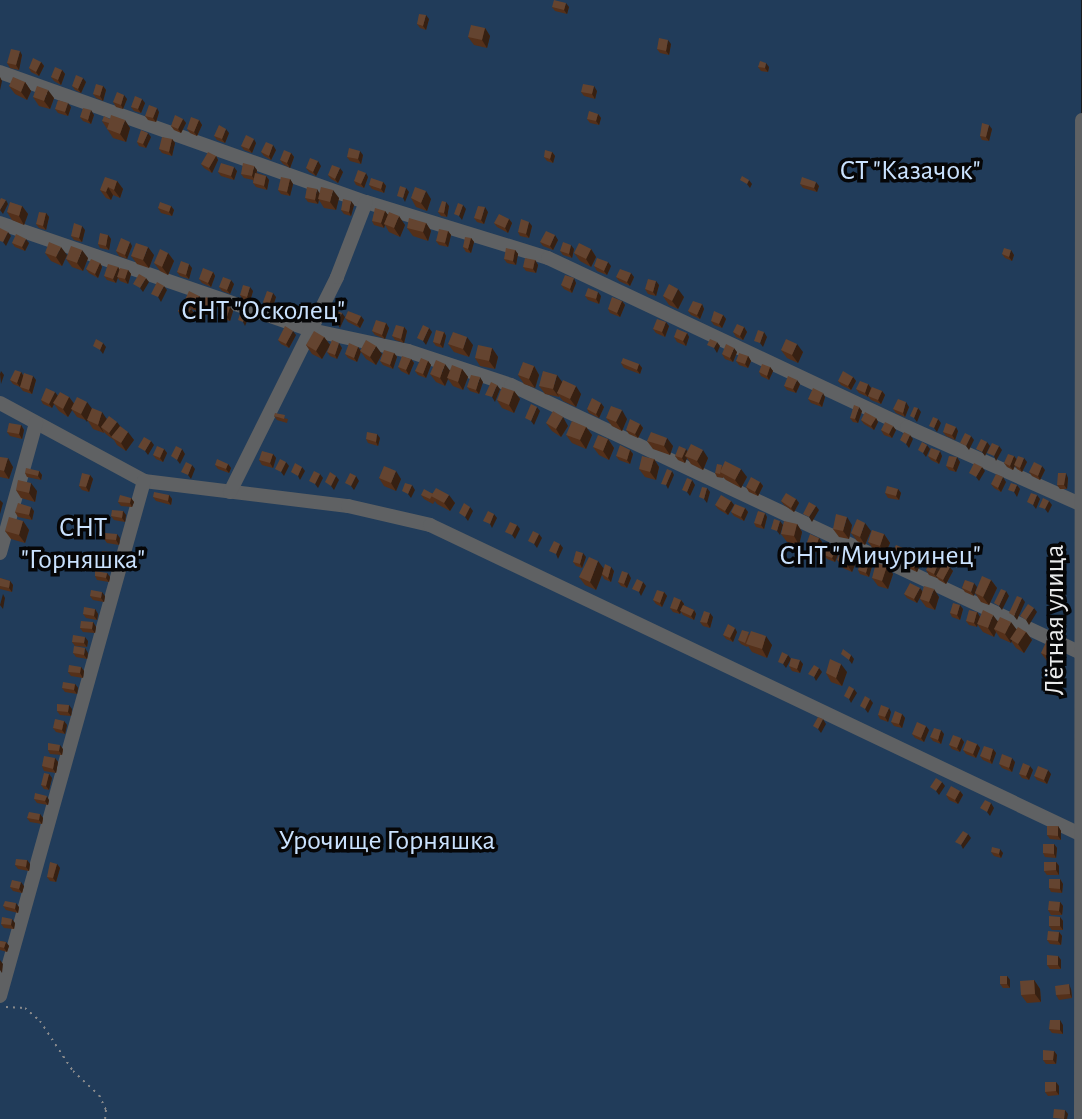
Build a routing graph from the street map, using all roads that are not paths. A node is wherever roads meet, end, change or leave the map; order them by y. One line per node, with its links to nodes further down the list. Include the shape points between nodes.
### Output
1 (0, 72): 3 (street)
2 (1082, 120): 10 (street, Лётная улица)
3 (366, 202): 5 (street); 10 (street, via 548,258)
4 (0, 223): 5 (street)
5 (311, 330): 9 (street); 12 (street, via 408,351 511,386)
6 (0, 403): 7 (street)
7 (36, 424): 8 (street); 11 (street)
8 (144, 481): 9 (street); 14 (street)
9 (230, 492): 13 (street, via 348,506 430,525)
10 (1080, 504): 12 (street, Лётная улица)
11 (0, 553)
12 (1079, 652): 13 (street, Лётная улица)
13 (1080, 834): 15 (street, Лётная улица)
14 (0, 996)
15 (1081, 1119)

